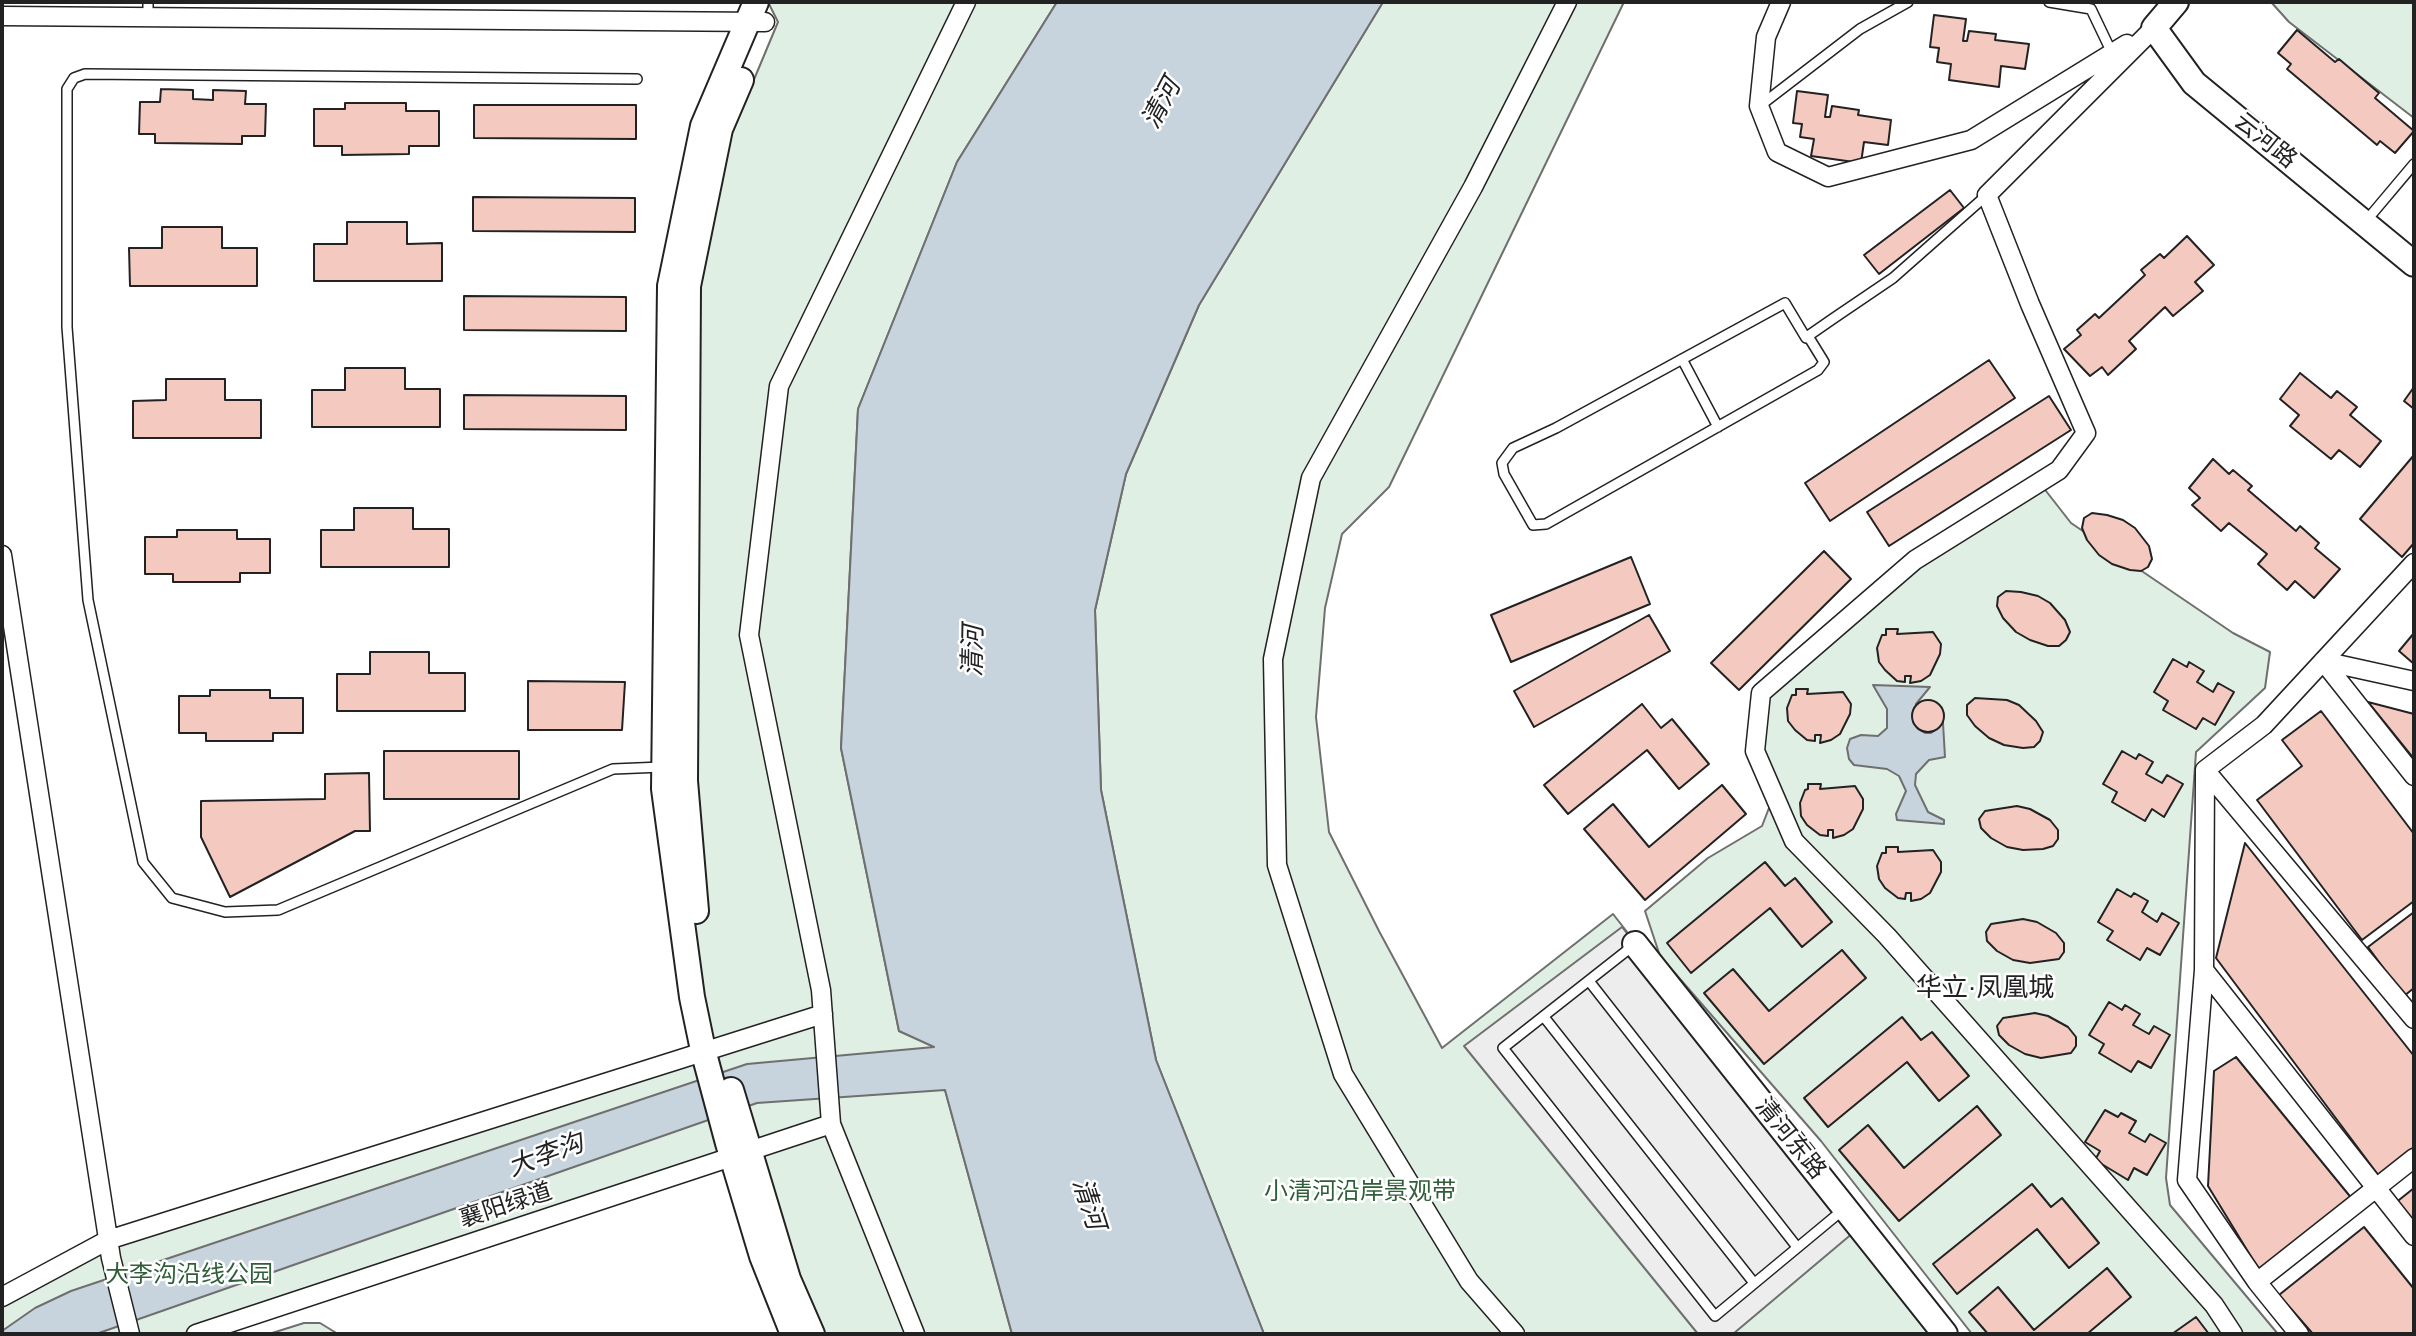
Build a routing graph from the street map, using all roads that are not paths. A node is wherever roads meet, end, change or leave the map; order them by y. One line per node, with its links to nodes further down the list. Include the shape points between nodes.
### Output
1 (966, 2): 32 (street, via 779,386 749,635)
2 (1567, 2): 51 (street, via 1473,187 1311,478 1273,659 1276,865 1343,1074 1469,1281)
3 (1781, 2): 13 (street, via 1766,37)
4 (1908, 2): 13 (lane, via 1860,29)
5 (2049, 2): 11 (lane, via 2091,9)
6 (2176, 2): 10 (main road)
7 (148, 9): 8 (street); 9 (street)
8 (761, 12): 25 (main road, via 703,126 670,286); 34 (main road, via 720,130 688,286 685,781)
9 (2, 16)
10 (2154, 28): 11 (street); 15 (street); 16 (main road, 云河路, via 2194,83)
11 (2112, 54): 13 (street, via 1971,140 1828,177 1777,152)
12 (637, 79): 25 (lane, via 99,74 74,78 67,89 67,327 88,600 143,862 172,898 225,912 278,910 613,769)
13 (1759, 106)
14 (2414, 164): 16 (lane)
15 (1987, 195): 18 (lane, via 1892,278); 53 (street, via 2086,433 2059,470 1915,560 1761,694 1755,751 1794,841 1887,936 2214,1305)
16 (2364, 223): 17 (main road, 云河路)
17 (2414, 264)
18 (1808, 336): 19 (lane, via 1805,338 1785,303); 20 (lane, via 1824,362 1818,370)
19 (1682, 359): 20 (lane); 20 (lane, via 1513,448 1502,463 1504,474 1533,525 1546,524)
20 (1718, 427)
21 (2, 555): 41 (street)
22 (2414, 563): 23 (street)
23 (2323, 661): 24 (street); 26 (street, via 2264,725); 27 (street)
24 (2414, 681)
25 (664, 767): 34 (main road, via 663,789 692,997)
26 (2205, 770): 29 (street); 33 (street)
27 (2414, 776)
28 (1635, 944): 30 (lane); 39 (main road, 清河东路)
29 (2204, 970): 38 (street); 43 (street, via 2187,1180)
30 (1590, 981): 31 (lane); 42 (lane)
31 (1544, 1017): 44 (lane); 44 (lane, via 1503,1048 1714,1316)
32 (824, 1019): 34 (street); 35 (street)
33 (2414, 1019)
34 (713, 1057): 36 (main road); 41 (street)
35 (831, 1116): 36 (street, 襄阳绿道); 50 (street)
36 (738, 1148): 47 (street, 襄阳绿道); 48 (main road, via 762,1255); 49 (main road)
37 (2414, 1158): 38 (street)
38 (2376, 1188): 40 (street); 43 (street)
39 (1845, 1208): 42 (lane); 52 (main road, 清河东路)
40 (2414, 1236)
41 (108, 1240): 45 (street); 46 (street)
42 (1797, 1247): 44 (lane)
43 (2257, 1282): 54 (street)
44 (1754, 1283)
45 (2, 1297)
46 (130, 1334)
47 (196, 1334)
48 (793, 1334)
49 (812, 1334)
50 (915, 1334)
51 (1515, 1334)
52 (1945, 1334)
53 (2233, 1334)
54 (2299, 1334)

